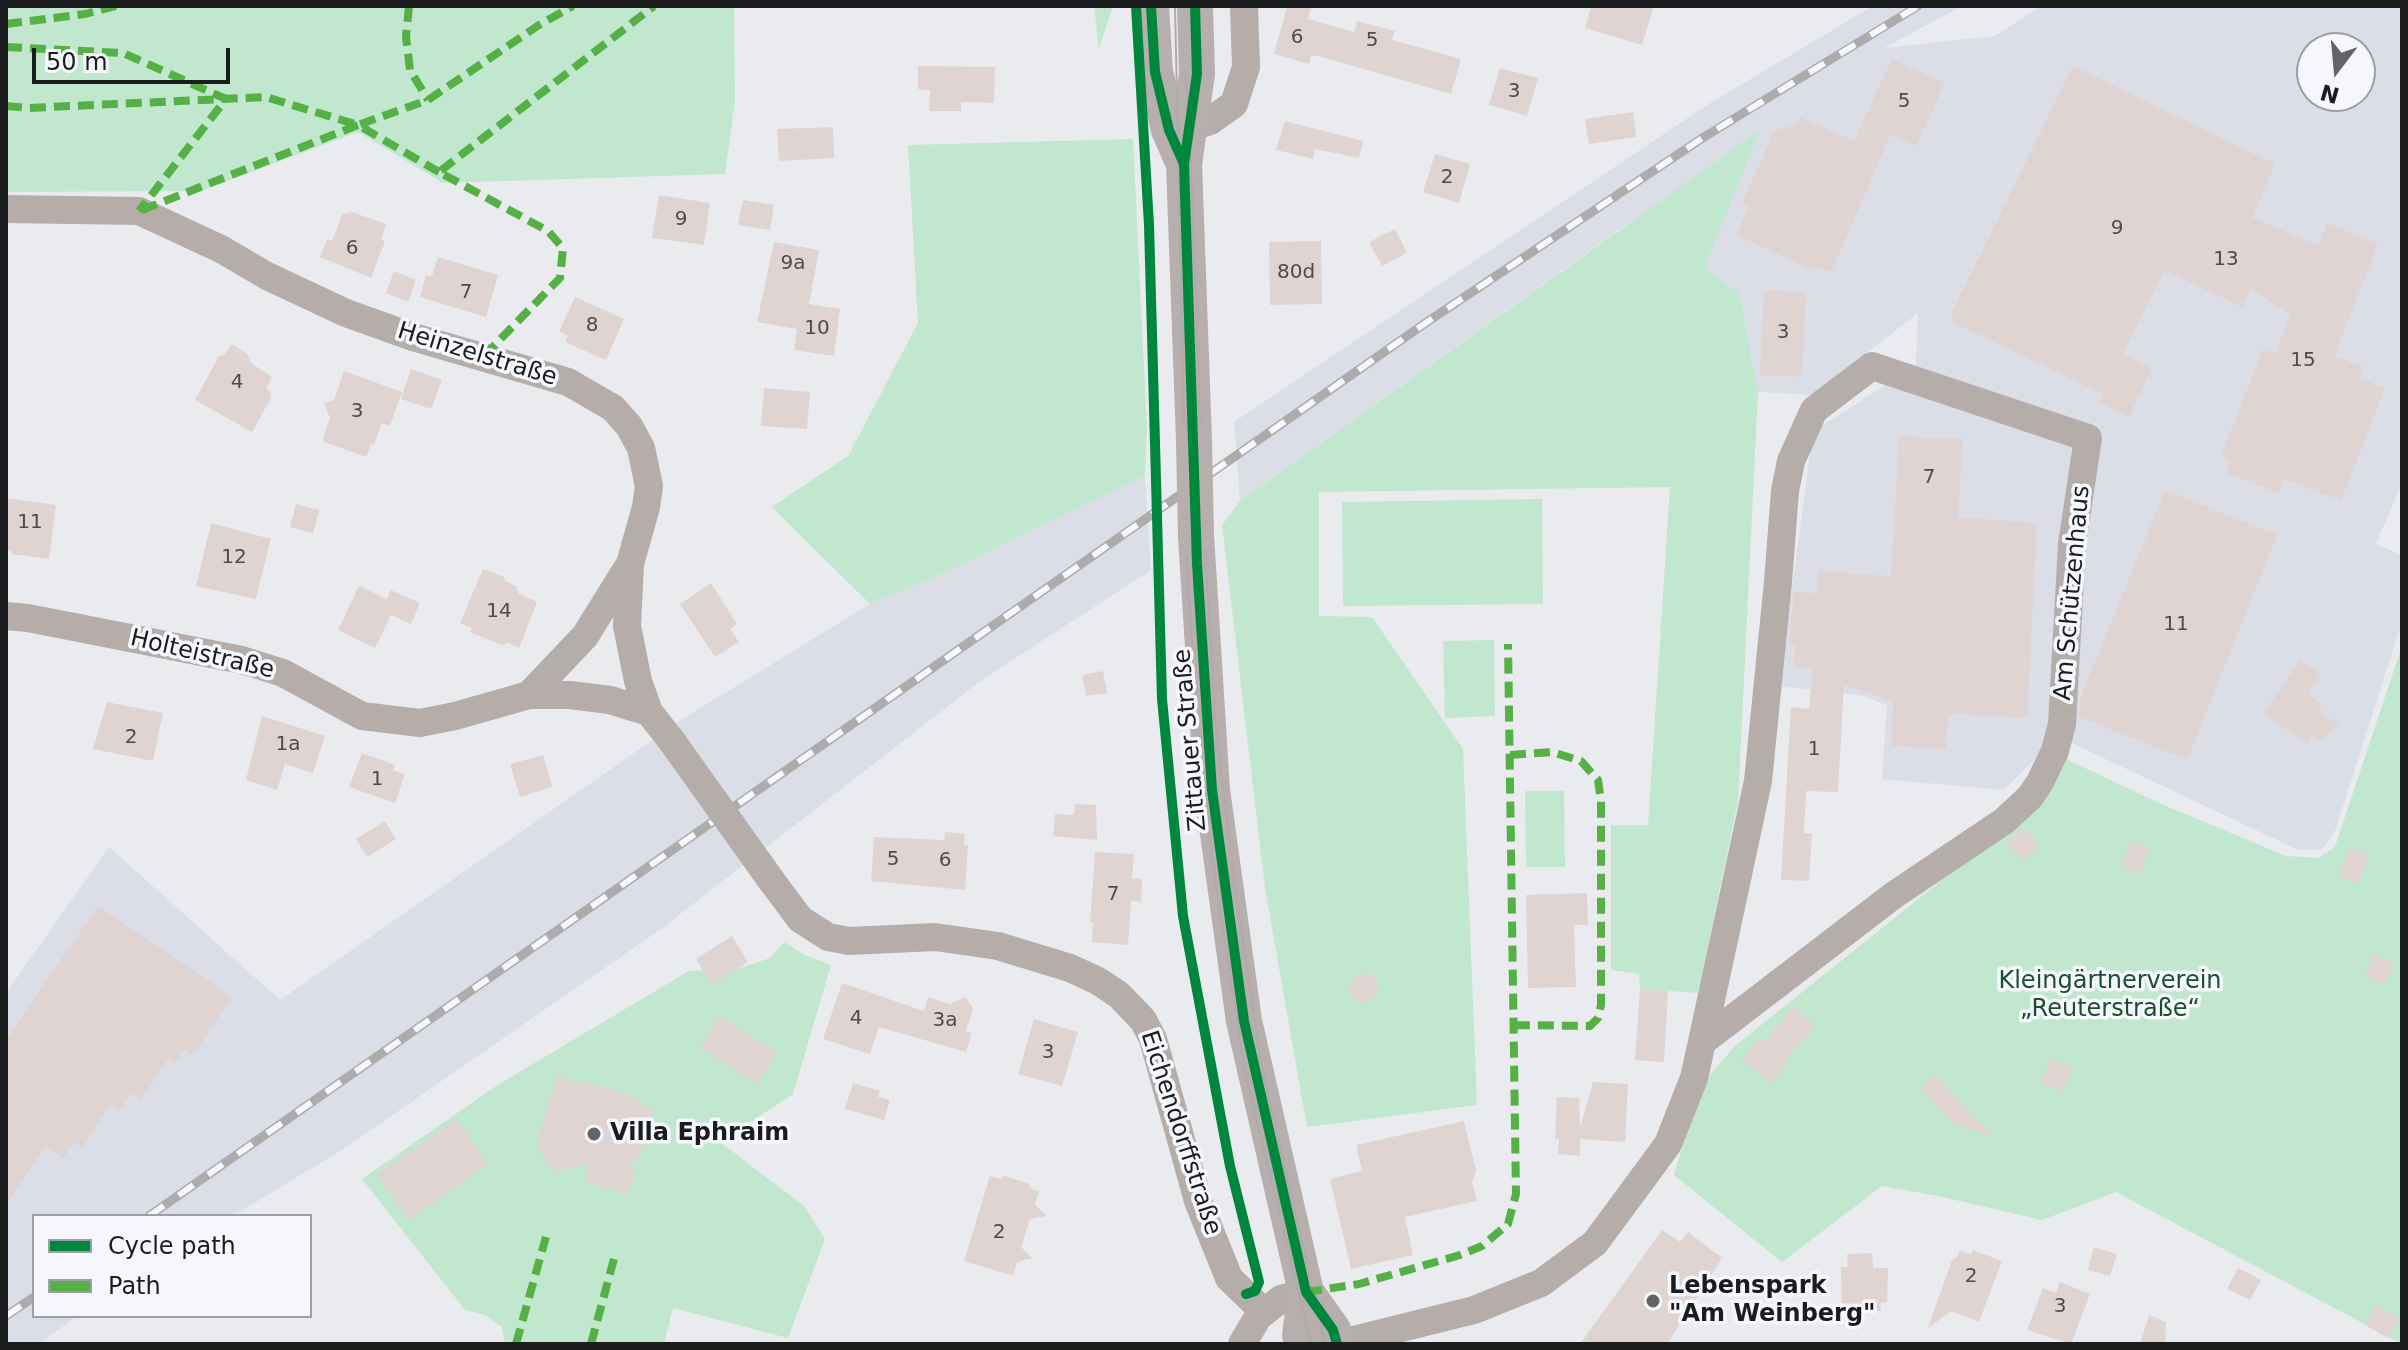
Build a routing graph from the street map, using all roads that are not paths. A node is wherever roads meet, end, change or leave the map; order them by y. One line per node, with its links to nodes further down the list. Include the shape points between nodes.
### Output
1 (1151, 6): 4 (main road, Zittauer Straße, via 1155,72)
2 (1195, 6): 4 (main road, Zittauer Straße, via 1197,74)
3 (1244, 6): 4 (street, via 1246,67 1239,95 1210,121)
4 (1180, 129): 12 (main road, Zittauer Straße, bridge, via 1212,790 1244,1021)
5 (6, 209): 6 (street, Heinzelstraße, via 139,211 346,313 568,382 613,408 641,448 649,486)
6 (630, 564): 8 (street, via 585,636); 9 (street, Heinzelstraße, via 627,626)
7 (6, 616): 8 (street, Holteistraße, via 242,660 283,673 362,716 420,723)
8 (529, 695): 9 (street, Holteistraße, via 597,698)
9 (649, 712): 10 (street, Heinzelstraße)
10 (671, 740): 13 (street, Eichendorffstraße, bridge, via 800,919 828,937 935,937 998,946 1070,968 1119,995 1153,1039 1198,1201 1229,1278)
11 (1702, 1042): 11 (street, Am Schützenhaus, via 1758,781 1785,491 1791,461 1814,410 1872,366 2088,438 2072,544 2062,724 2040,782 2004,821 1894,895); 16 (street, Am Schützenhaus, via 1668,1144 1595,1243 1541,1283 1474,1310)
12 (1306, 1292): 13 (street, via 1281,1299); 15 (main road, Zittauer Straße); 16 (main road, Zittauer Straße)
13 (1264, 1312): 14 (street)
14 (1242, 1344)
15 (1303, 1344)
16 (1337, 1344)

